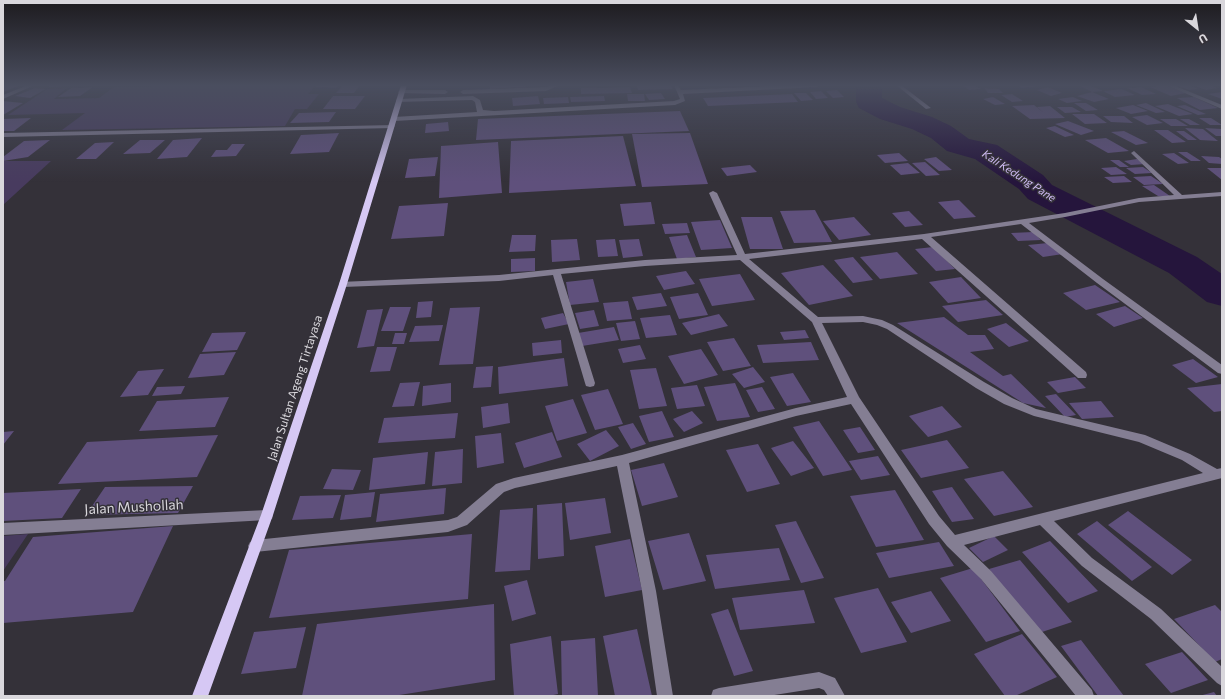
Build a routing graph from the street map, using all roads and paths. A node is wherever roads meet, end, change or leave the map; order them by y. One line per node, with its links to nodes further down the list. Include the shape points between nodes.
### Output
1 (394, 118): 3 (main road, Jalan Sultan Ageng Tirtayasa)
2 (437, 118): 3 (street)
3 (393, 122): 4 (street, via 357,126); 13 (main road, Jalan Sultan Ageng Tirtayasa)
4 (3, 135)
5 (1134, 153): 8 (street)
6 (713, 193): 11 (street)
7 (1222, 194): 8 (street)
8 (1180, 197): 9 (street, via 1139,200)
9 (1022, 221): 10 (street); 15 (street)
10 (924, 236): 11 (street); 16 (street)
11 (742, 257): 12 (street); 14 (street)
12 (556, 272): 13 (street, via 499,278); 17 (street)
13 (343, 284): 21 (main road, Jalan Sultan Ageng Tirtayasa)
14 (816, 320): 18 (street); 20 (street, via 863,319 879,322 1008,401 1040,414 1141,438 1186,456)
15 (1222, 370)
16 (1082, 375)
17 (590, 383)
18 (854, 399): 19 (street, via 796,412); 24 (street, via 934,520)
19 (622, 460): 25 (street, via 500,488 462,521 448,526); 28 (street, via 649,591)
20 (1218, 474): 22 (street)
21 (267, 516): 23 (street, Jalan Mushollah); 25 (main road, Jalan Sultan Ageng Tirtayasa)
22 (1043, 519): 24 (street); 26 (street, via 1087,562 1156,614)
23 (3, 529)
24 (952, 542): 31 (street, via 986,575)
25 (255, 546): 27 (main road, Jalan Sultan Ageng Tirtayasa)
26 (1222, 678)
27 (200, 696)
28 (665, 696)
29 (719, 696): 30 (street, via 819,680 829,684)
30 (837, 696)
31 (1086, 696)

